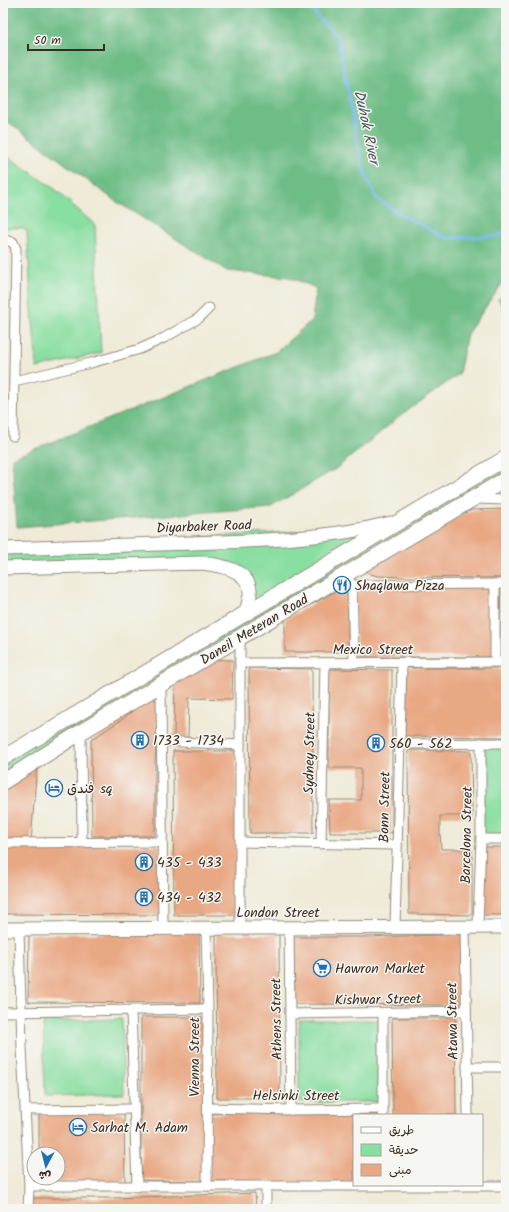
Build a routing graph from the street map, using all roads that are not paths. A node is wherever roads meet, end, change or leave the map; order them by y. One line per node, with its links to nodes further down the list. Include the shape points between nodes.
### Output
1 (3, 240): 3 (street, via 13,242 16,249)
2 (209, 308): 3 (street, via 199,318 140,349)
3 (14, 381): 4 (street)
4 (12, 436)
5 (506, 458): 9 (main road, Daneil Meteran Road)
6 (506, 479): 7 (main road, Daneil Meteran Road)
7 (472, 499): 8 (street); 12 (main road, Daneil Meteran Road)
8 (506, 500)
9 (405, 520): 10 (main road, Diyarbaker Road, via 350,532 301,538); 15 (main road, Daneil Meteran Road)
10 (3, 549)
11 (3, 568): 15 (main road, via 216,565 228,568 246,580 250,591)
12 (348, 580): 13 (street); 16 (main road, Daneil Meteran Road); 21 (street)
13 (495, 584): 14 (street); 17 (street)
14 (506, 584)
15 (245, 615): 30 (main road, Daneil Meteran Road)
16 (240, 639): 19 (street); 23 (main road, Daneil Meteran Road)
17 (495, 662): 18 (street, Mexico Street); 22 (street, Mexico Street)
18 (506, 662)
19 (240, 663): 20 (street, Mexico Street); 29 (street)
20 (325, 663): 21 (street, Mexico Street); 38 (street, Sydney Street)
21 (354, 663): 22 (street, Mexico Street)
22 (402, 663): 28 (street, Bonn Street)
23 (161, 685): 24 (main road, Daneil Meteran Road); 25 (street)
24 (81, 732): 31 (main road, Daneil Meteran Road); 37 (street)
25 (161, 741): 29 (street); 34 (street)
26 (482, 743): 27 (street); 28 (street); 32 (street, Barcelona Street)
27 (506, 743)
28 (400, 744): 39 (street, Bonn Street)
29 (240, 745): 35 (street)
30 (3, 758)
31 (3, 782)
32 (481, 839): 33 (street); 41 (street, Barcelona Street)
33 (506, 839)
34 (162, 842): 37 (street); 43 (street)
35 (240, 842): 38 (street); 44 (street)
36 (3, 843): 37 (street)
37 (82, 843)
38 (321, 844): 39 (street)
39 (397, 845): 40 (street, Bonn Street)
40 (395, 927): 41 (main road, London Street); 45 (main road, London Street)
41 (471, 927): 42 (main road, London Street); 52 (street, Atawa Street)
42 (506, 927)
43 (164, 928): 47 (main road, London Street); 48 (main road, London Street)
44 (240, 928): 45 (main road, London Street); 48 (main road, London Street)
45 (289, 928): 55 (street, Athens Street)
46 (3, 929): 47 (main road, London Street)
47 (19, 929): 51 (street)
48 (206, 929): 49 (street, Vienna Street)
49 (208, 1009): 50 (street); 58 (street, Vienna Street)
50 (131, 1010): 51 (street); 59 (street)
51 (22, 1011): 53 (street); 60 (street)
52 (466, 1011): 54 (street, Kishwar Street); 56 (street, Atawa Street)
53 (3, 1012)
54 (383, 1013): 55 (street, Kishwar Street); 62 (street)
55 (290, 1014): 61 (street, Athens Street)
56 (467, 1067): 57 (street); 63 (street, Atawa Street)
57 (506, 1067)
58 (208, 1108): 61 (street, Helsinki Street); 66 (street, Vienna Street)
59 (134, 1109): 60 (street); 70 (street)
60 (24, 1110): 64 (street)
61 (291, 1110): 62 (street, Helsinki Street)
62 (383, 1112)
63 (468, 1114)
64 (26, 1146)
65 (29, 1186): 70 (street); 72 (street)
66 (207, 1186): 70 (street); 71 (street)
67 (384, 1186): 68 (street); 71 (street)
68 (469, 1186): 69 (street)
69 (506, 1186)
70 (137, 1187)
71 (266, 1187): 73 (street)
72 (28, 1209)
73 (266, 1209)

